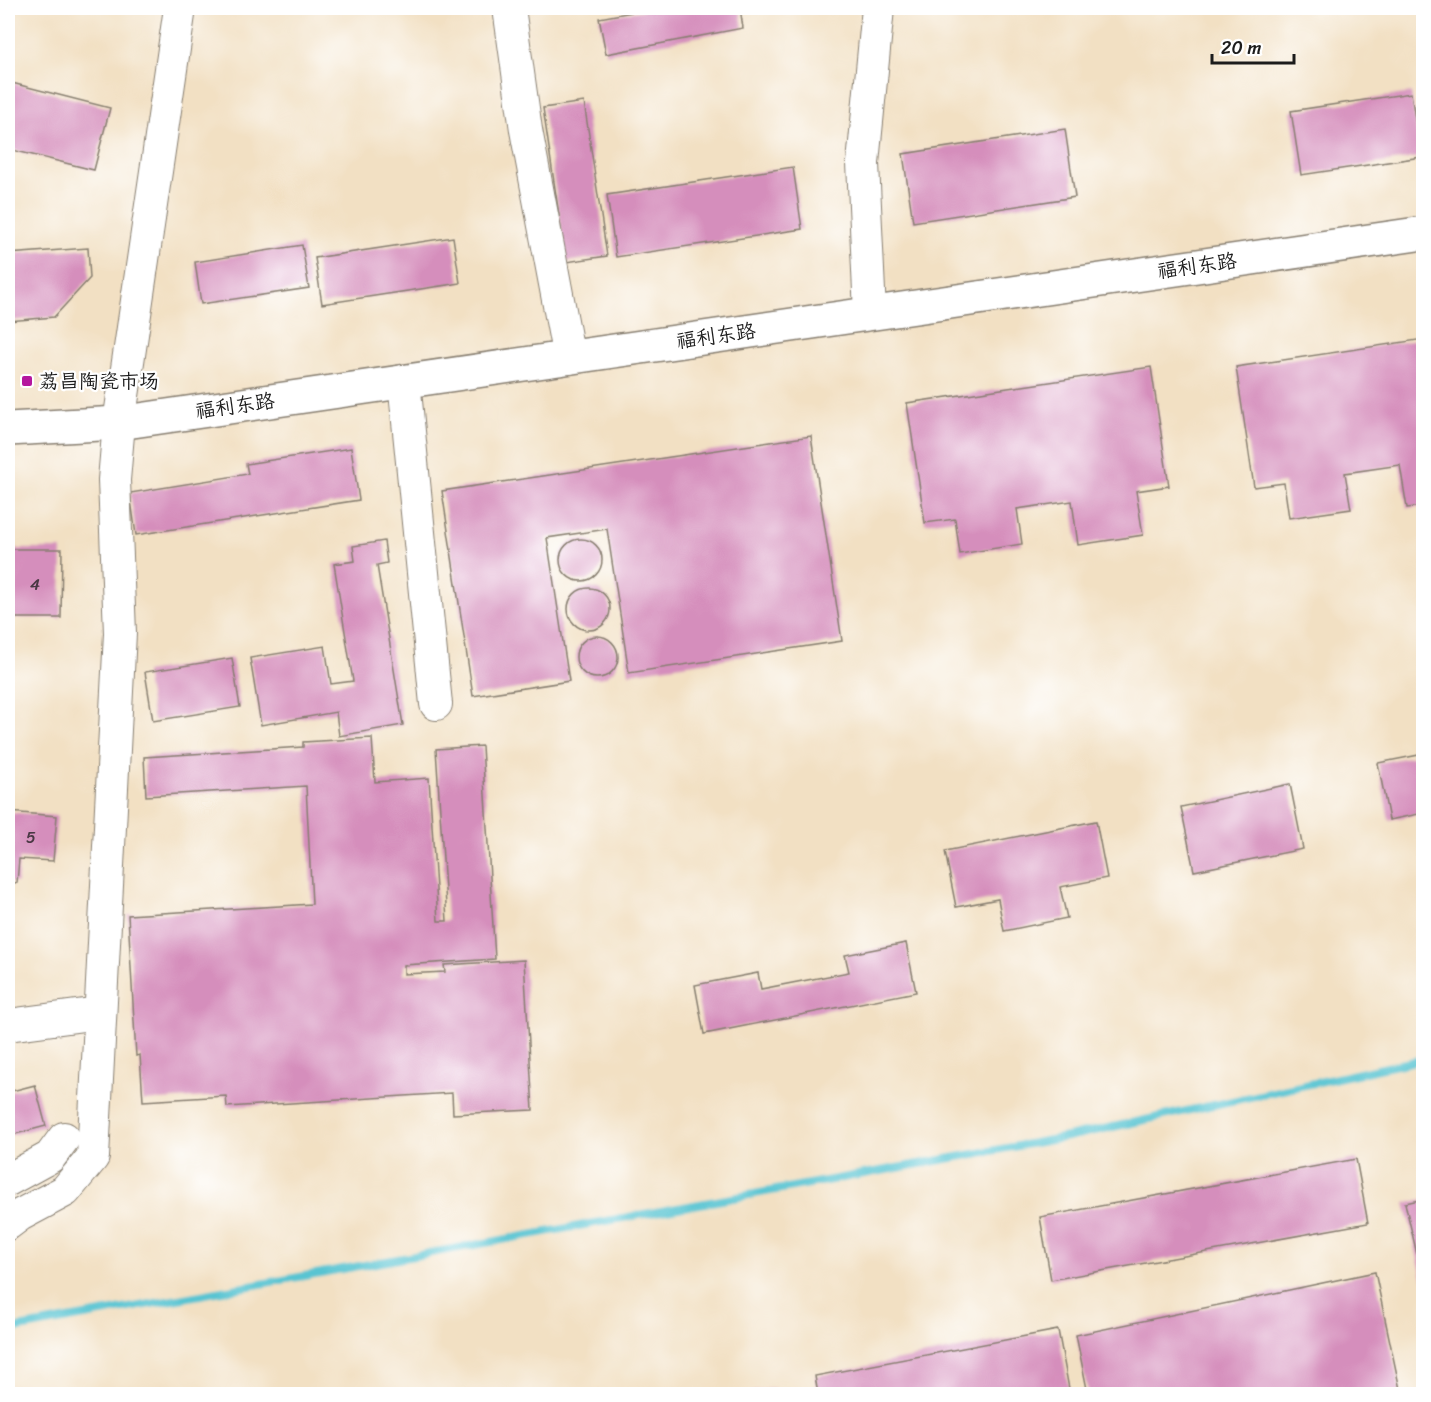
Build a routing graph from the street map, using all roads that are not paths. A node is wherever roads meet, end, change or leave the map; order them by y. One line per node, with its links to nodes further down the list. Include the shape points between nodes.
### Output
1 (180, 8): 8 (street)
2 (509, 8): 6 (street, via 526,130)
3 (878, 8): 5 (street, via 863,163)
4 (1424, 233): 5 (main road, 福利东路)
5 (870, 313): 6 (main road, 福利东路)
6 (569, 358): 7 (main road, 福利东路)
7 (404, 381): 8 (main road, 福利东路); 10 (street)
8 (119, 423): 9 (main road, 福利东路); 11 (street, via 114,480 120,633)
9 (8, 429)
10 (436, 704)
11 (99, 1013): 12 (street); 15 (street, via 93,1157 65,1191)
12 (8, 1025)
13 (64, 1138): 14 (street, via 50,1157)
14 (8, 1180)
15 (8, 1224)

